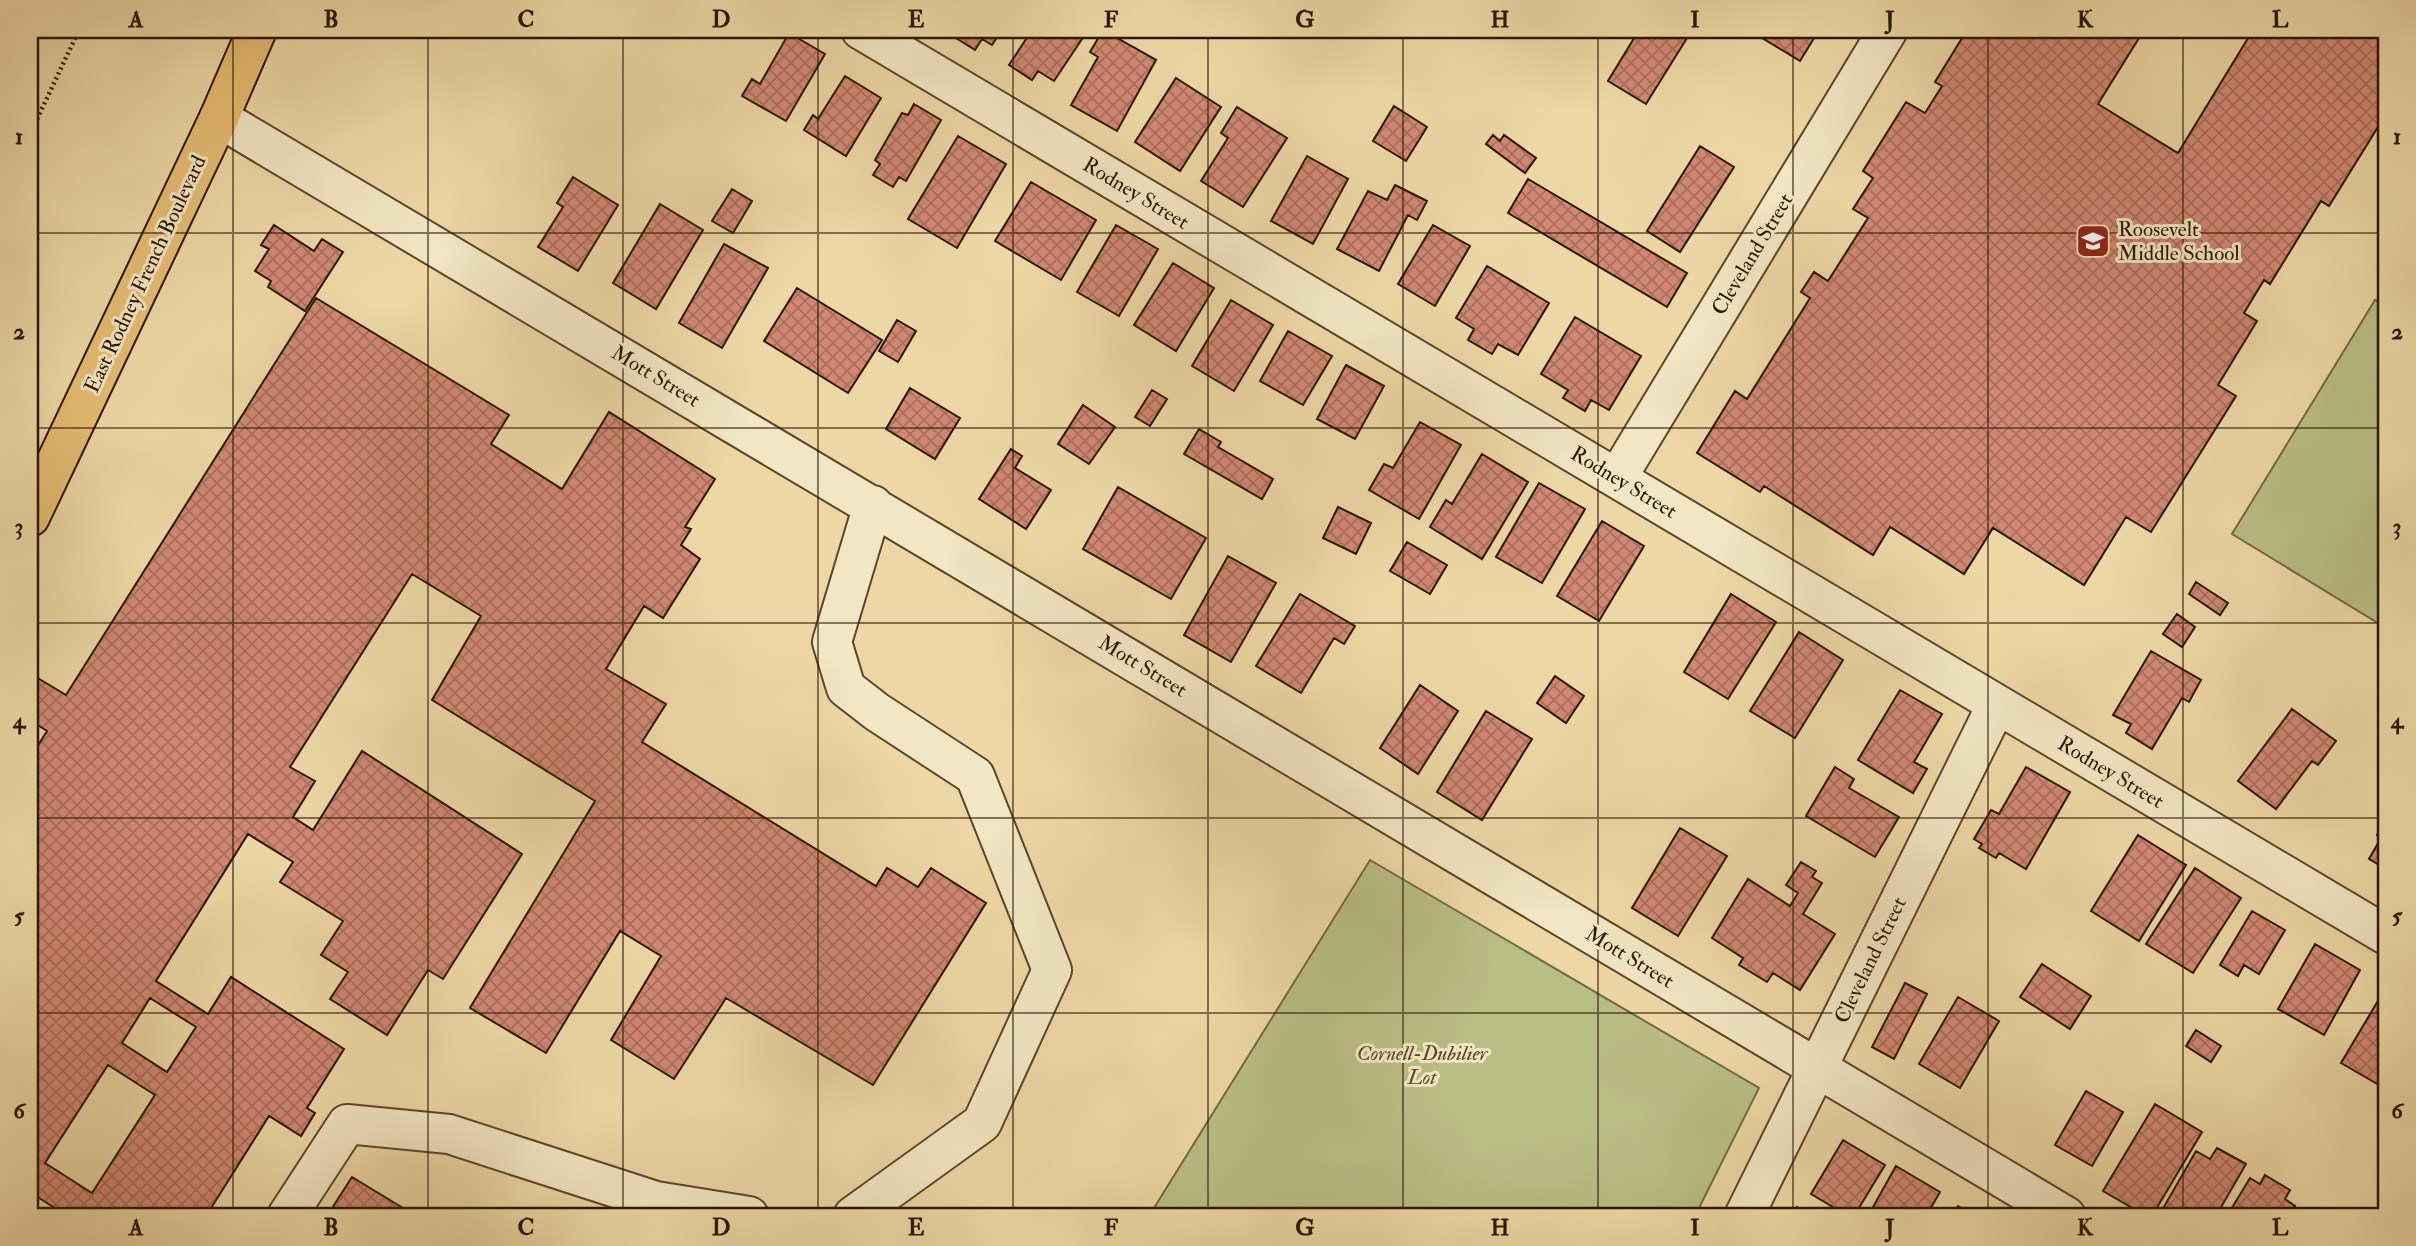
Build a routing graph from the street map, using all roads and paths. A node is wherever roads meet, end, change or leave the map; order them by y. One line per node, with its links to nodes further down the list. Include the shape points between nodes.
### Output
1 (79, 30): 6 (path)
2 (257, 30): 5 (main road, East Rodney French Boulevard)
3 (861, 30): 7 (street, Rodney Street)
4 (1888, 30): 7 (street, Cleveland Street)
5 (219, 118): 8 (street, Mott Street); 9 (main road, East Rodney French Boulevard)
6 (30, 134)
7 (1617, 478): 10 (street, Rodney Street)
8 (873, 505): 12 (street, Mott Street); 15 (street, via 832,642 846,688 975,776 1052,970 982,1123)
9 (30, 517)
10 (1997, 704): 11 (street, Rodney Street); 12 (street, Cleveland Street)
11 (2386, 935)
12 (1816, 1068): 16 (street, Cleveland Street); 17 (street, Mott Street)
13 (287, 1216): 14 (street, via 346,1124 449,1133 656,1201)
14 (749, 1216)
15 (853, 1216)
16 (1744, 1216)
17 (2066, 1216)

